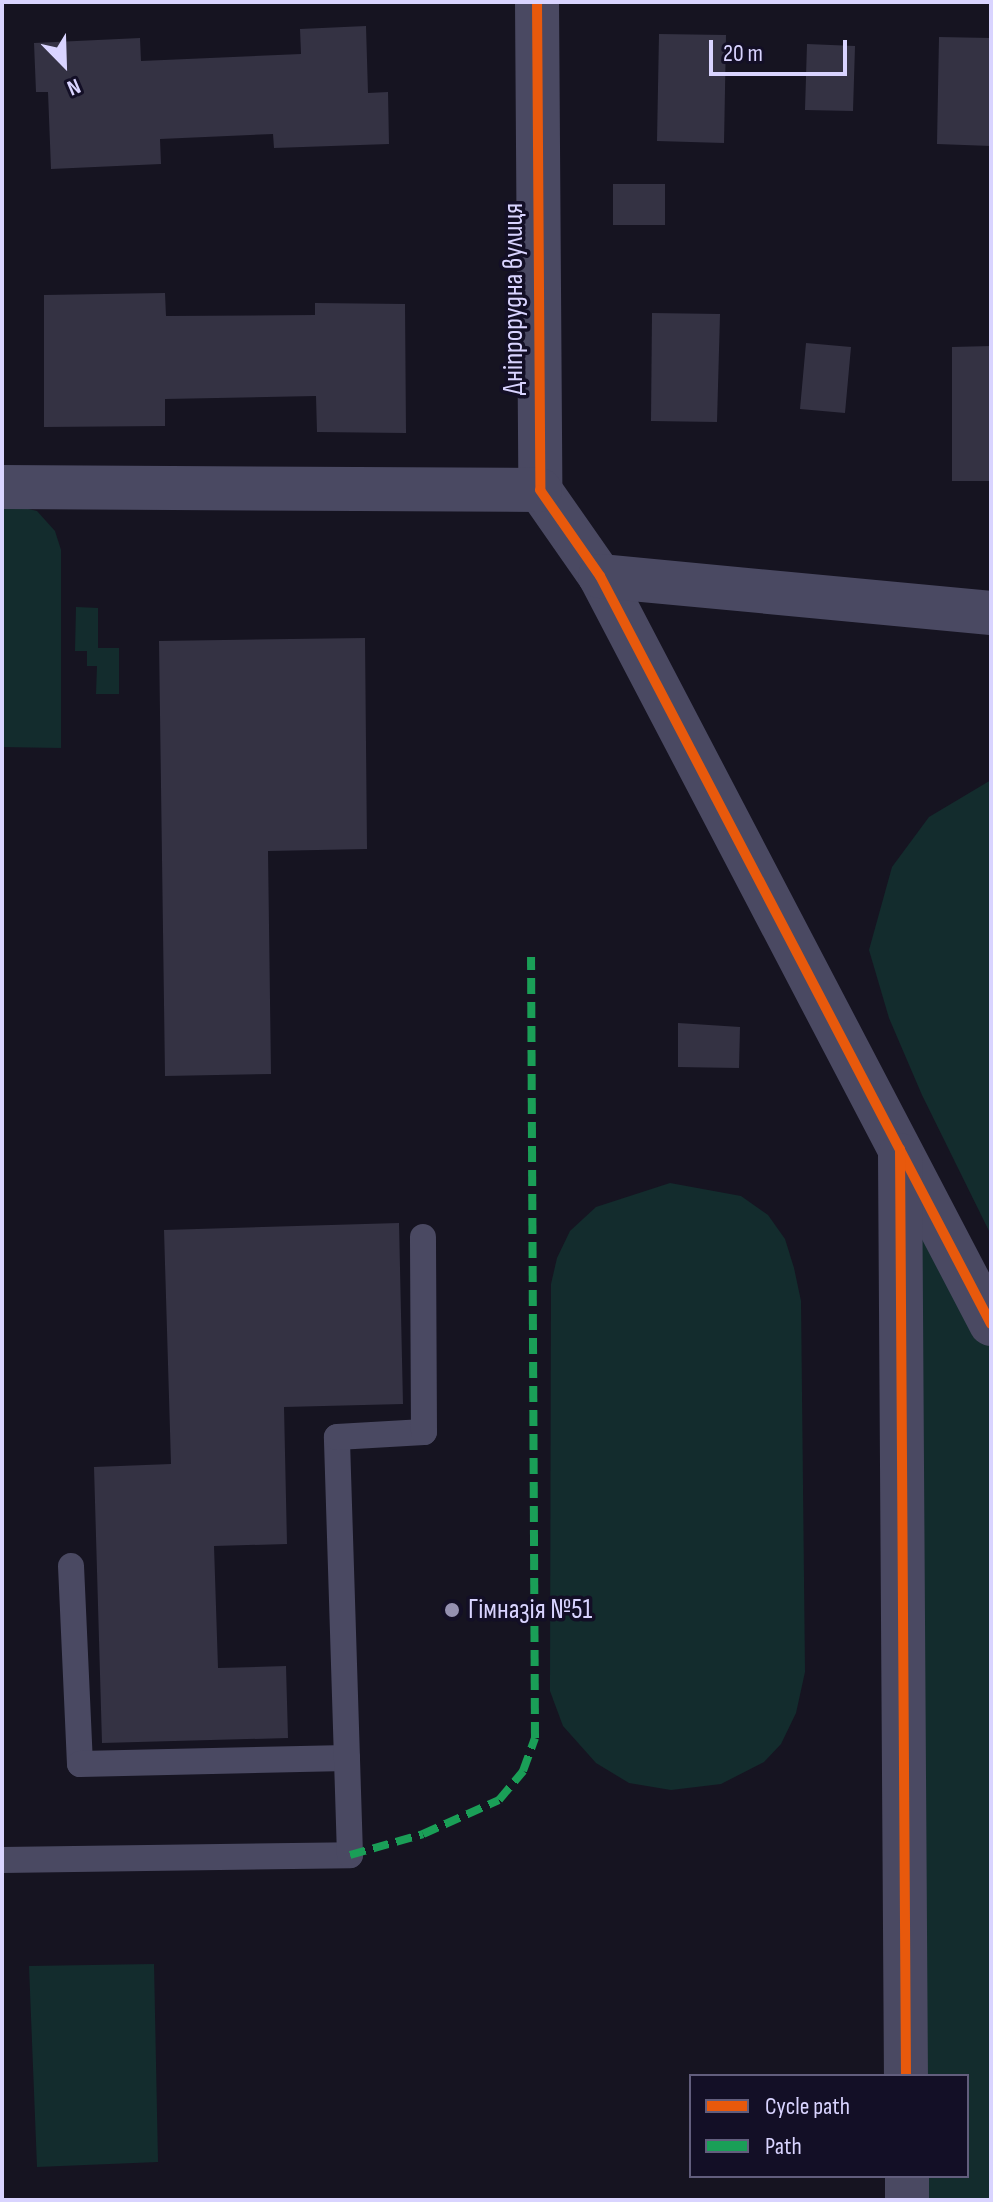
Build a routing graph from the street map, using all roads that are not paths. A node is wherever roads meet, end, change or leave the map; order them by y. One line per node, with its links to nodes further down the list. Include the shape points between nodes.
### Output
1 (537, 2): 3 (street, Дніпрорудна вулиця)
2 (2, 487): 3 (street)
3 (540, 490): 4 (street)
4 (600, 576): 5 (street); 6 (street)
5 (991, 613)
6 (900, 1145): 8 (street); 12 (street)
7 (423, 1237): 10 (lane, via 424,1432 337,1437)
8 (991, 1324)
9 (71, 1566): 10 (lane, via 80,1764)
10 (347, 1758): 11 (lane, via 350,1855)
11 (2, 1860)
12 (906, 2074)
13 (907, 2178): 14 (street)
14 (907, 2200)

